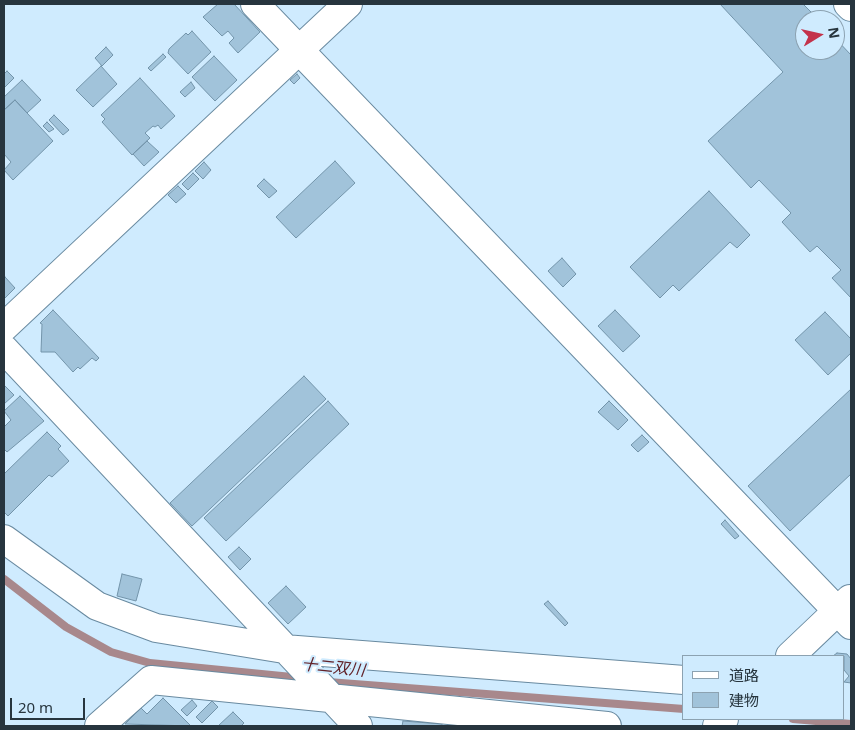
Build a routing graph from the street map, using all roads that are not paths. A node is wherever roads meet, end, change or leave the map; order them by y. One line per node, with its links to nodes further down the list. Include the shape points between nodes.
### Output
1 (255, 4): 5 (street)
2 (348, 4): 5 (street)
3 (848, 4): 4 (street)
4 (851, 7)
5 (299, 50): 6 (street); 9 (street)
6 (4, 327)
7 (4, 349): 10 (street)
8 (4, 539): 10 (street, via 96,606 156,628)
9 (847, 611): 11 (street)
10 (284, 650): 12 (street); 13 (street)
11 (791, 655)
12 (682, 680)
13 (329, 698): 14 (street, via 151,680); 15 (street); 16 (street)
14 (99, 726)
15 (358, 726)
16 (607, 726)

